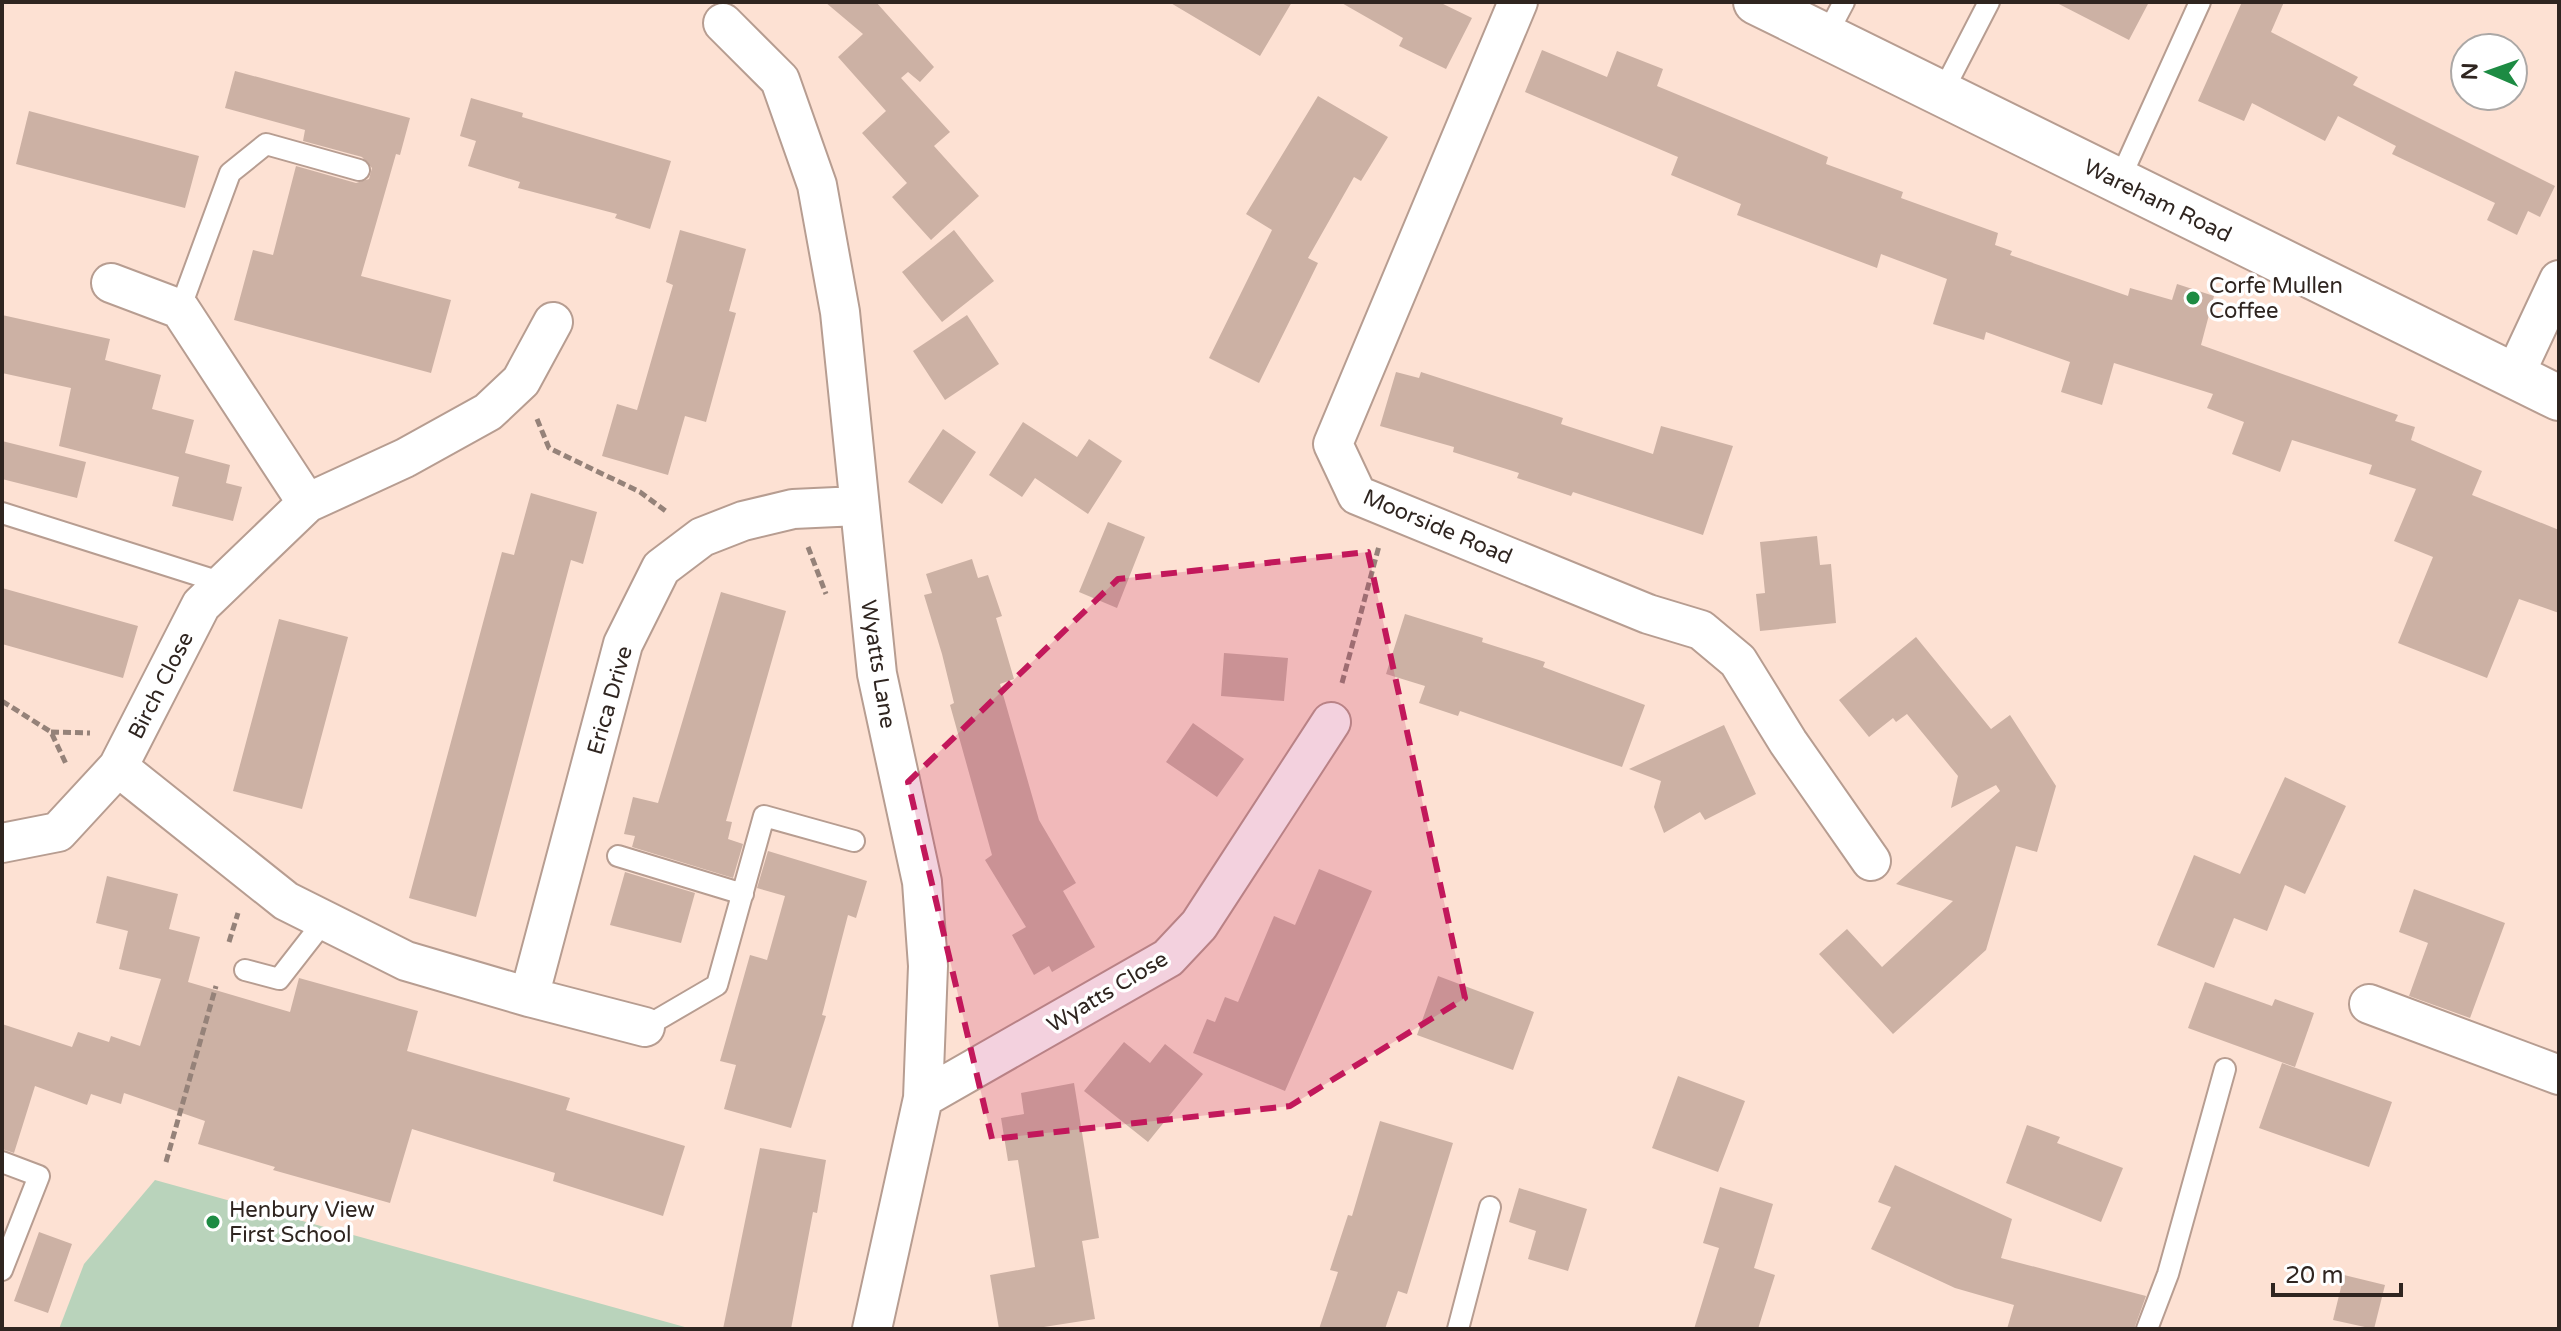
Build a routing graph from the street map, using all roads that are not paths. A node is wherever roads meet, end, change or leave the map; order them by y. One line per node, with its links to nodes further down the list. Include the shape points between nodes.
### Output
1 (1518, 2): 25 (street, Moorside Road, via 1333,444 1357,495 1648,614 1701,630 1738,661)
2 (1756, 2): 5 (street, Wareham Road)
3 (1989, 2): 7 (lane)
4 (2200, 2): 9 (lane)
5 (1835, 19): 7 (street, Wareham Road)
6 (723, 23): 17 (street, Wyatts Lane, via 780,80 817,185 840,312)
7 (1942, 93): 9 (street, Wareham Road)
8 (359, 170): 12 (lane, via 266,144 230,173)
9 (2119, 181): 14 (street, Wareham Road)
10 (2559, 280): 14 (street)
11 (111, 283): 12 (street)
12 (180, 309): 16 (street)
13 (553, 322): 16 (street, Birch Close, via 521,381 488,412)
14 (2514, 376): 15 (street, Wareham Road)
15 (2559, 398)
16 (307, 503): 19 (street, Birch Close)
17 (858, 506): 29 (street, Erica Drive, via 793,509 743,521 702,537 661,568 623,644); 34 (street, Wyatts Lane, via 877,674 922,882 928,966)
18 (2, 513): 19 (lane)
19 (223, 583): 21 (street, Birch Close, via 201,605)
20 (1331, 722): 34 (street, Wyatts Close, via 1199,925 1168,958)
21 (118, 767): 23 (street, Birch Close, via 58,832); 27 (street, via 286,901)
22 (854, 841): 26 (lane, via 764,816)
23 (2, 843)
24 (618, 856): 26 (lane)
25 (1871, 861)
26 (743, 894): 31 (lane, via 717,985)
27 (325, 920): 28 (lane, via 279,979); 29 (street, via 406,961)
28 (245, 970)
29 (529, 997): 31 (street)
30 (2369, 1004): 33 (street)
31 (645, 1027)
32 (2225, 1069): 40 (lane, via 2168,1274)
33 (2559, 1075)
34 (923, 1098): 38 (street, Wyatts Lane)
35 (2, 1162): 37 (lane, via 39,1176)
36 (1490, 1207): 39 (lane)
37 (2, 1270)
38 (872, 1329)
39 (1458, 1329)
40 (2147, 1329)

